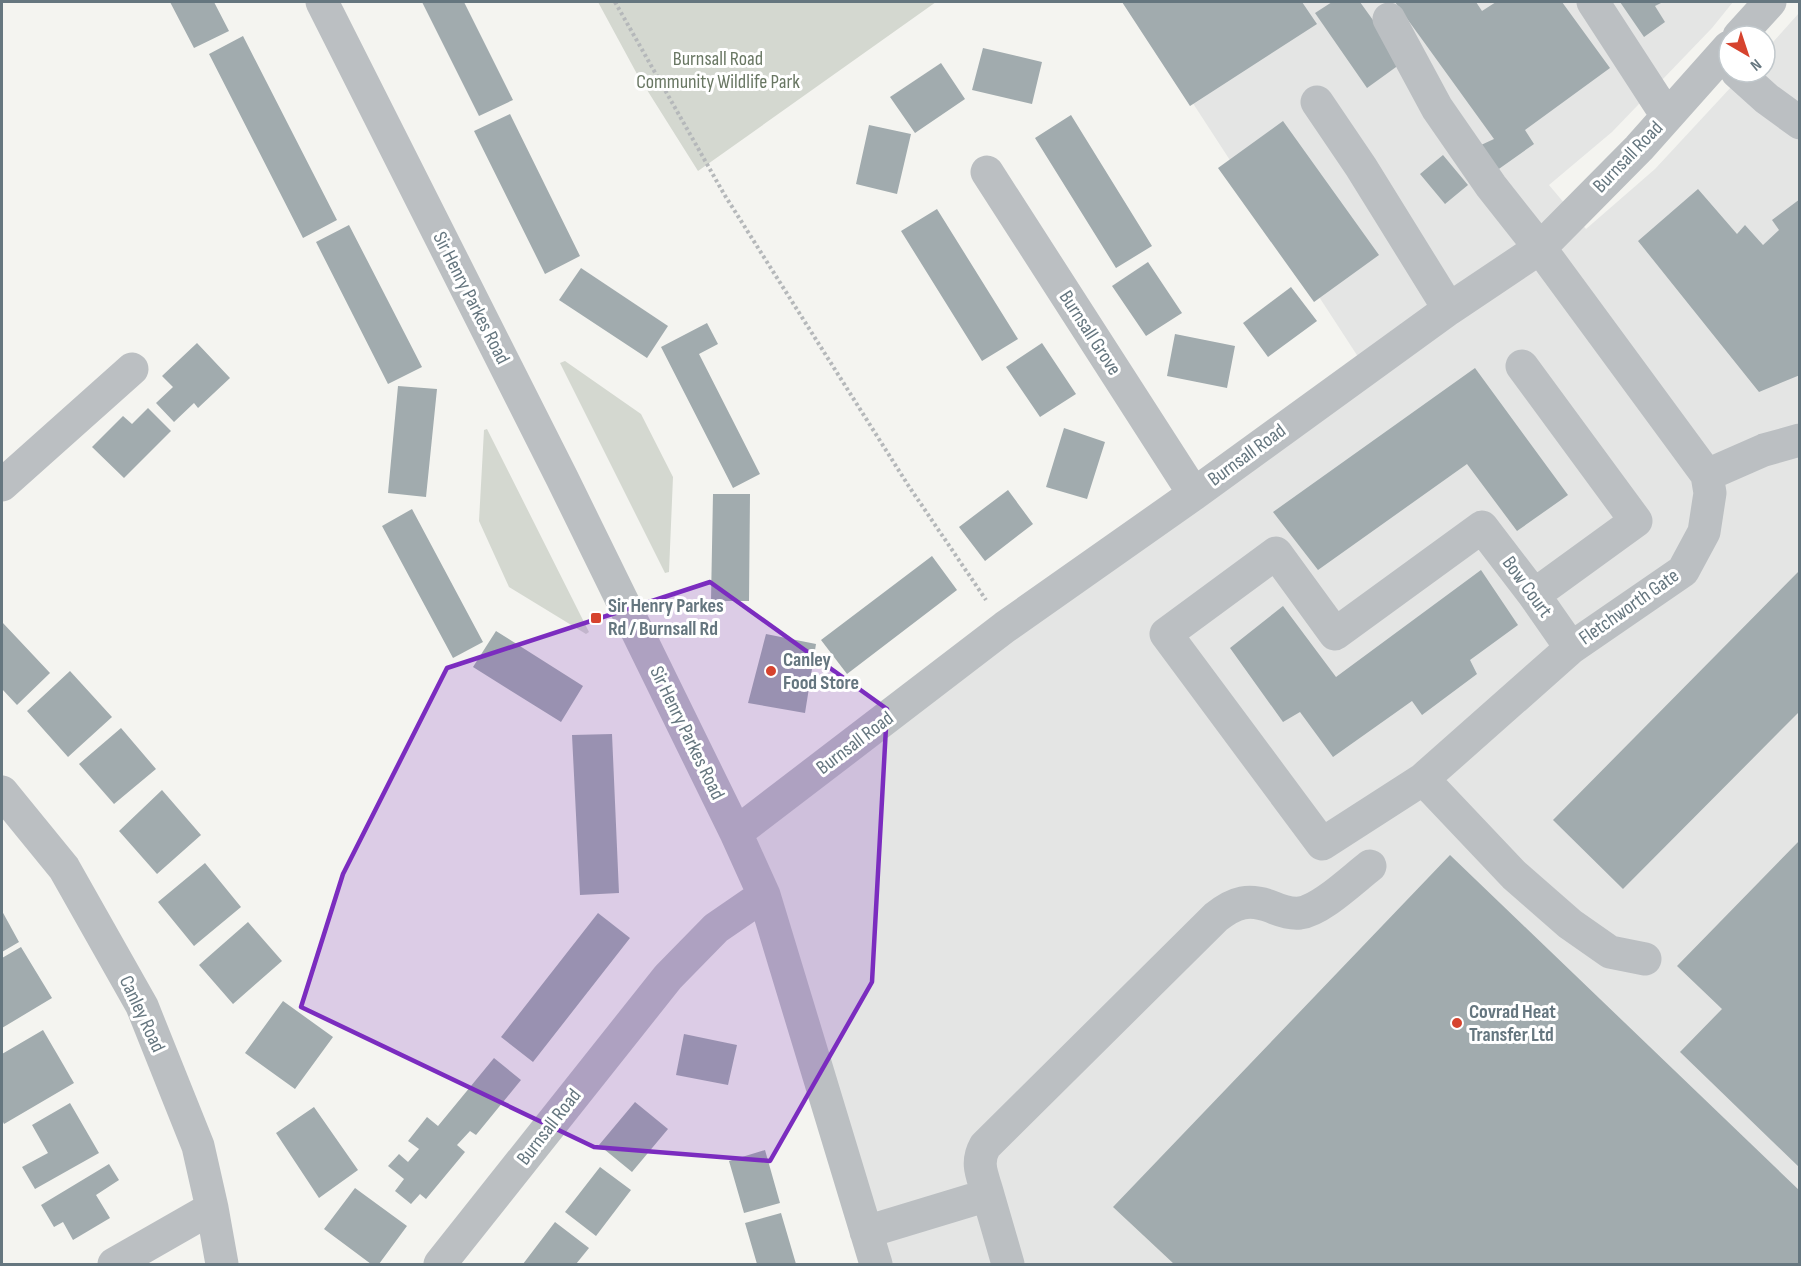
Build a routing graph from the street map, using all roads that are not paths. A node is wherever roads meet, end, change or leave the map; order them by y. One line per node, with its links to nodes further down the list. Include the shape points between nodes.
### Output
1 (322, 2): 25 (street, Sir Henry Parkes Road)
2 (1593, 2): 9 (street)
3 (1770, 2): 5 (street, Burnsall Road)
4 (1389, 19): 12 (street, via 1437,108)
5 (1754, 24)
6 (1717, 68): 9 (street, Burnsall Road)
7 (1755, 84): 10 (street, via 1767,99)
8 (1317, 102): 13 (street)
9 (1667, 116): 12 (street, Burnsall Road)
10 (1800, 123)
11 (987, 172): 19 (street, Burnsall Grove)
12 (1540, 248): 13 (street, Burnsall Road); 17 (street)
13 (1449, 309): 19 (street, Burnsall Road)
14 (1522, 366): 21 (street, via 1636,521)
15 (132, 369): 18 (street)
16 (1800, 440): 17 (street, via 1764,450)
17 (1707, 475): 22 (street, Fletchworth Gate, via 1710,493 1704,532 1683,571)
18 (2, 485)
19 (1194, 494): 25 (street, Burnsall Road, via 1005,627)
20 (1482, 527): 21 (street, Bow Court); 23 (street, Fletchworth Gate, via 1335,634 1276,553 1166,634 1322,844)
21 (1534, 595): 22 (street, Bow Court)
22 (1571, 648): 23 (street, Fletchworth Gate)
23 (1423, 779): 28 (street, via 1514,875 1570,924 1610,952)
24 (2, 792): 30 (street, Canley Road, via 64,868 142,1006 198,1146)
25 (736, 833): 27 (street, Sir Henry Parkes Road)
26 (1370, 866): 29 (street, via 1310,910 1292,913 1246,902 1216,917 985,1146 980,1165)
27 (764, 895): 31 (street, Sir Henry Parkes Road); 34 (street, Burnsall Road, via 716,928 668,977)
28 (1645, 959)
29 (988, 1195): 31 (street); 36 (street)
30 (212, 1208): 32 (street); 33 (street, Canley Road)
31 (867, 1232): 35 (street, Sir Henry Parkes Road)
32 (114, 1264)
33 (222, 1264)
34 (440, 1264)
35 (876, 1264)
36 (1008, 1264)

